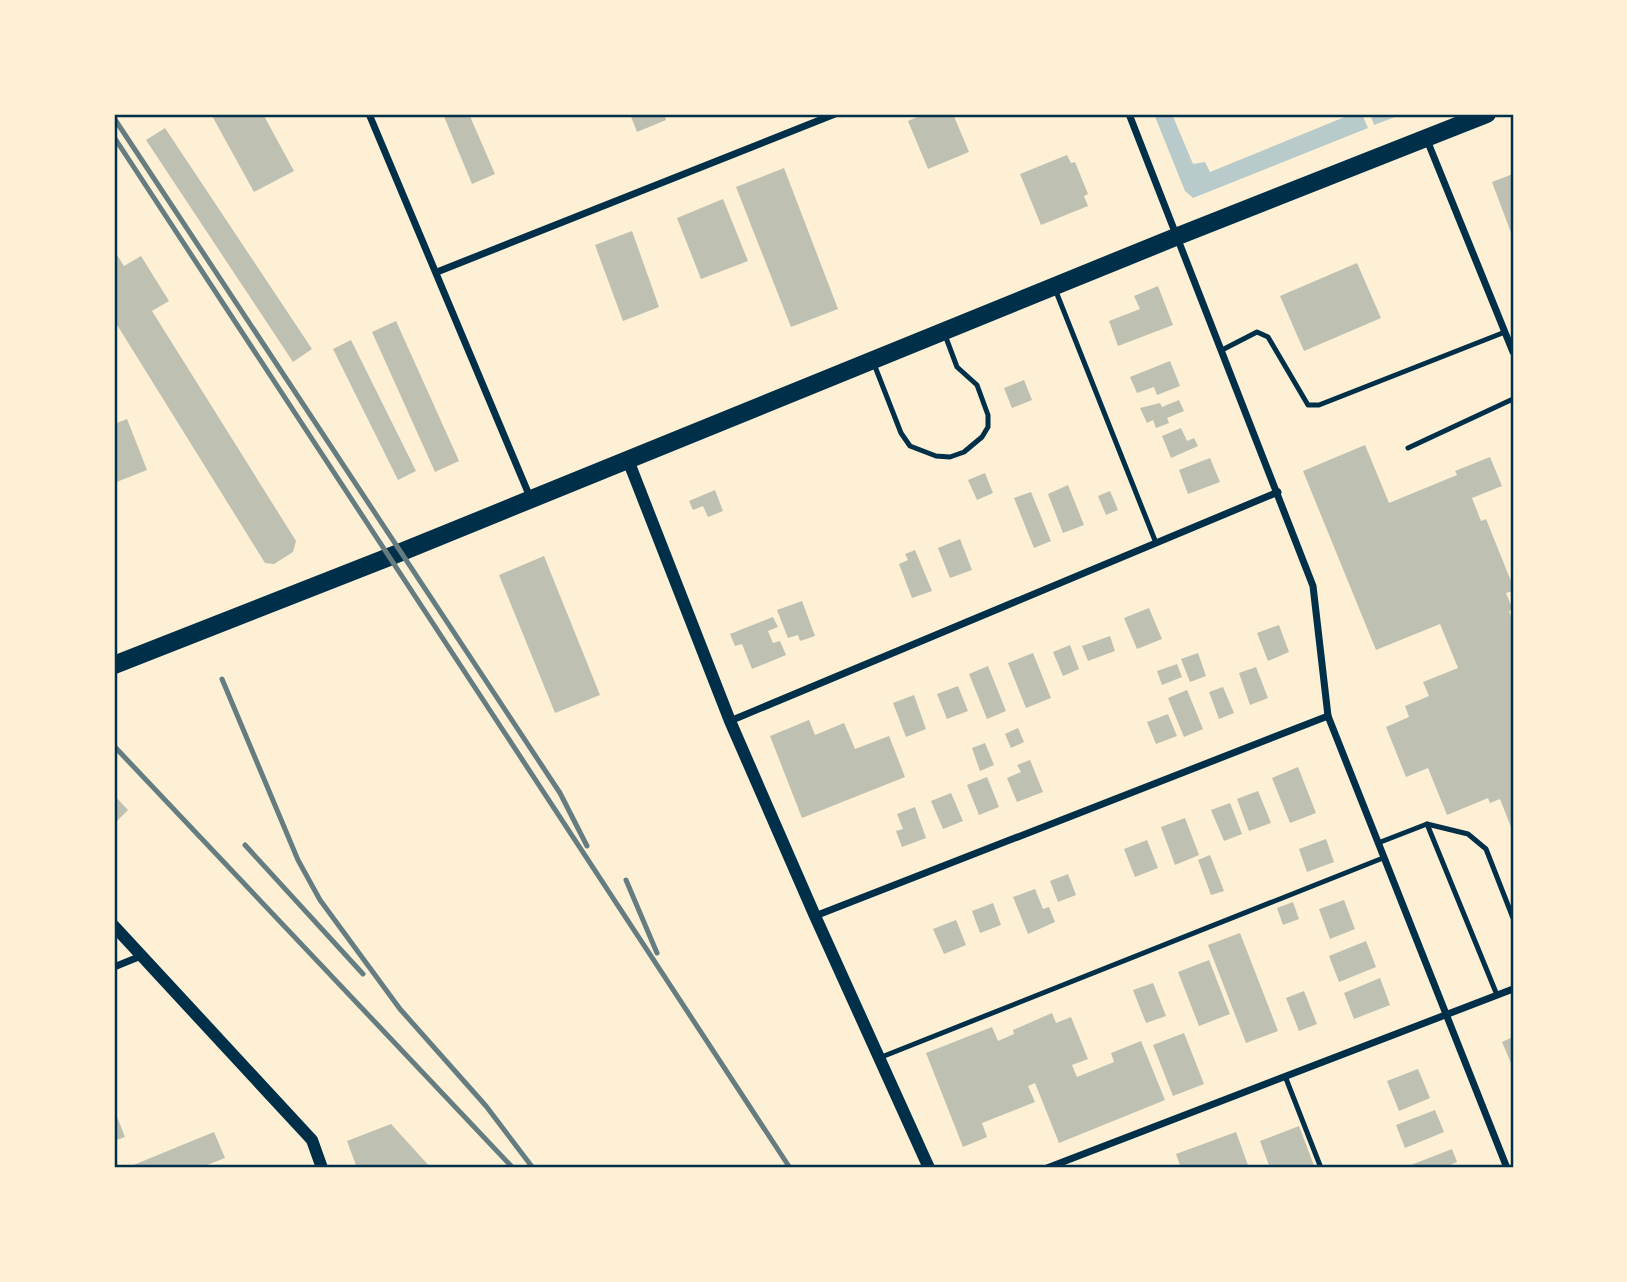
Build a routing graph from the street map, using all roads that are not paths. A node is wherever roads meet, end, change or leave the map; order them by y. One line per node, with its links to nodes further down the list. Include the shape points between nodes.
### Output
1 (369, 114): 7 (street)
2 (835, 114): 7 (street)
3 (1129, 114): 6 (street)
4 (1487, 114): 5 (main road)
5 (1427, 139): 6 (main road); 10 (street)
6 (1178, 236): 8 (main road); 11 (street)
7 (437, 272): 18 (street)
8 (1054, 287): 9 (main road); 19 (lane)
9 (944, 332): 13 (main road); 13 (lane, via 957,367 977,386 988,415 988,428 964,452 936,456 911,446 901,433)
10 (1505, 332): 11 (lane, via 1319,405 1308,405 1268,337 1257,332); 12 (street)
11 (1222, 349): 17 (street)
12 (1513, 352)
13 (873, 361): 16 (main road)
14 (1513, 399): 15 (lane)
15 (1408, 448)
16 (628, 460): 18 (main road); 22 (street)
17 (1278, 492): 19 (street); 21 (street, via 1313,586)
18 (531, 499): 20 (main road)
19 (1156, 544): 22 (street)
20 (114, 664)
21 (1328, 716): 24 (street); 26 (street)
22 (730, 721): 26 (street)
23 (1427, 824): 24 (lane); 27 (lane, via 1468,834 1486,849); 32 (lane)
24 (1378, 844): 25 (street)
25 (1383, 858): 33 (street); 34 (lane)
26 (815, 916): 34 (street)
27 (1513, 918)
28 (114, 926): 29 (street)
29 (141, 956): 30 (street); 36 (street, via 313,1140)
30 (114, 967)
31 (1513, 989): 32 (street)
32 (1497, 995): 33 (street)
33 (1445, 1015): 35 (street); 40 (street)
34 (879, 1058): 37 (street)
35 (1285, 1076): 38 (street); 39 (lane)
36 (322, 1168)
37 (929, 1168)
38 (1046, 1168)
39 (1321, 1168)
40 (1507, 1168)

